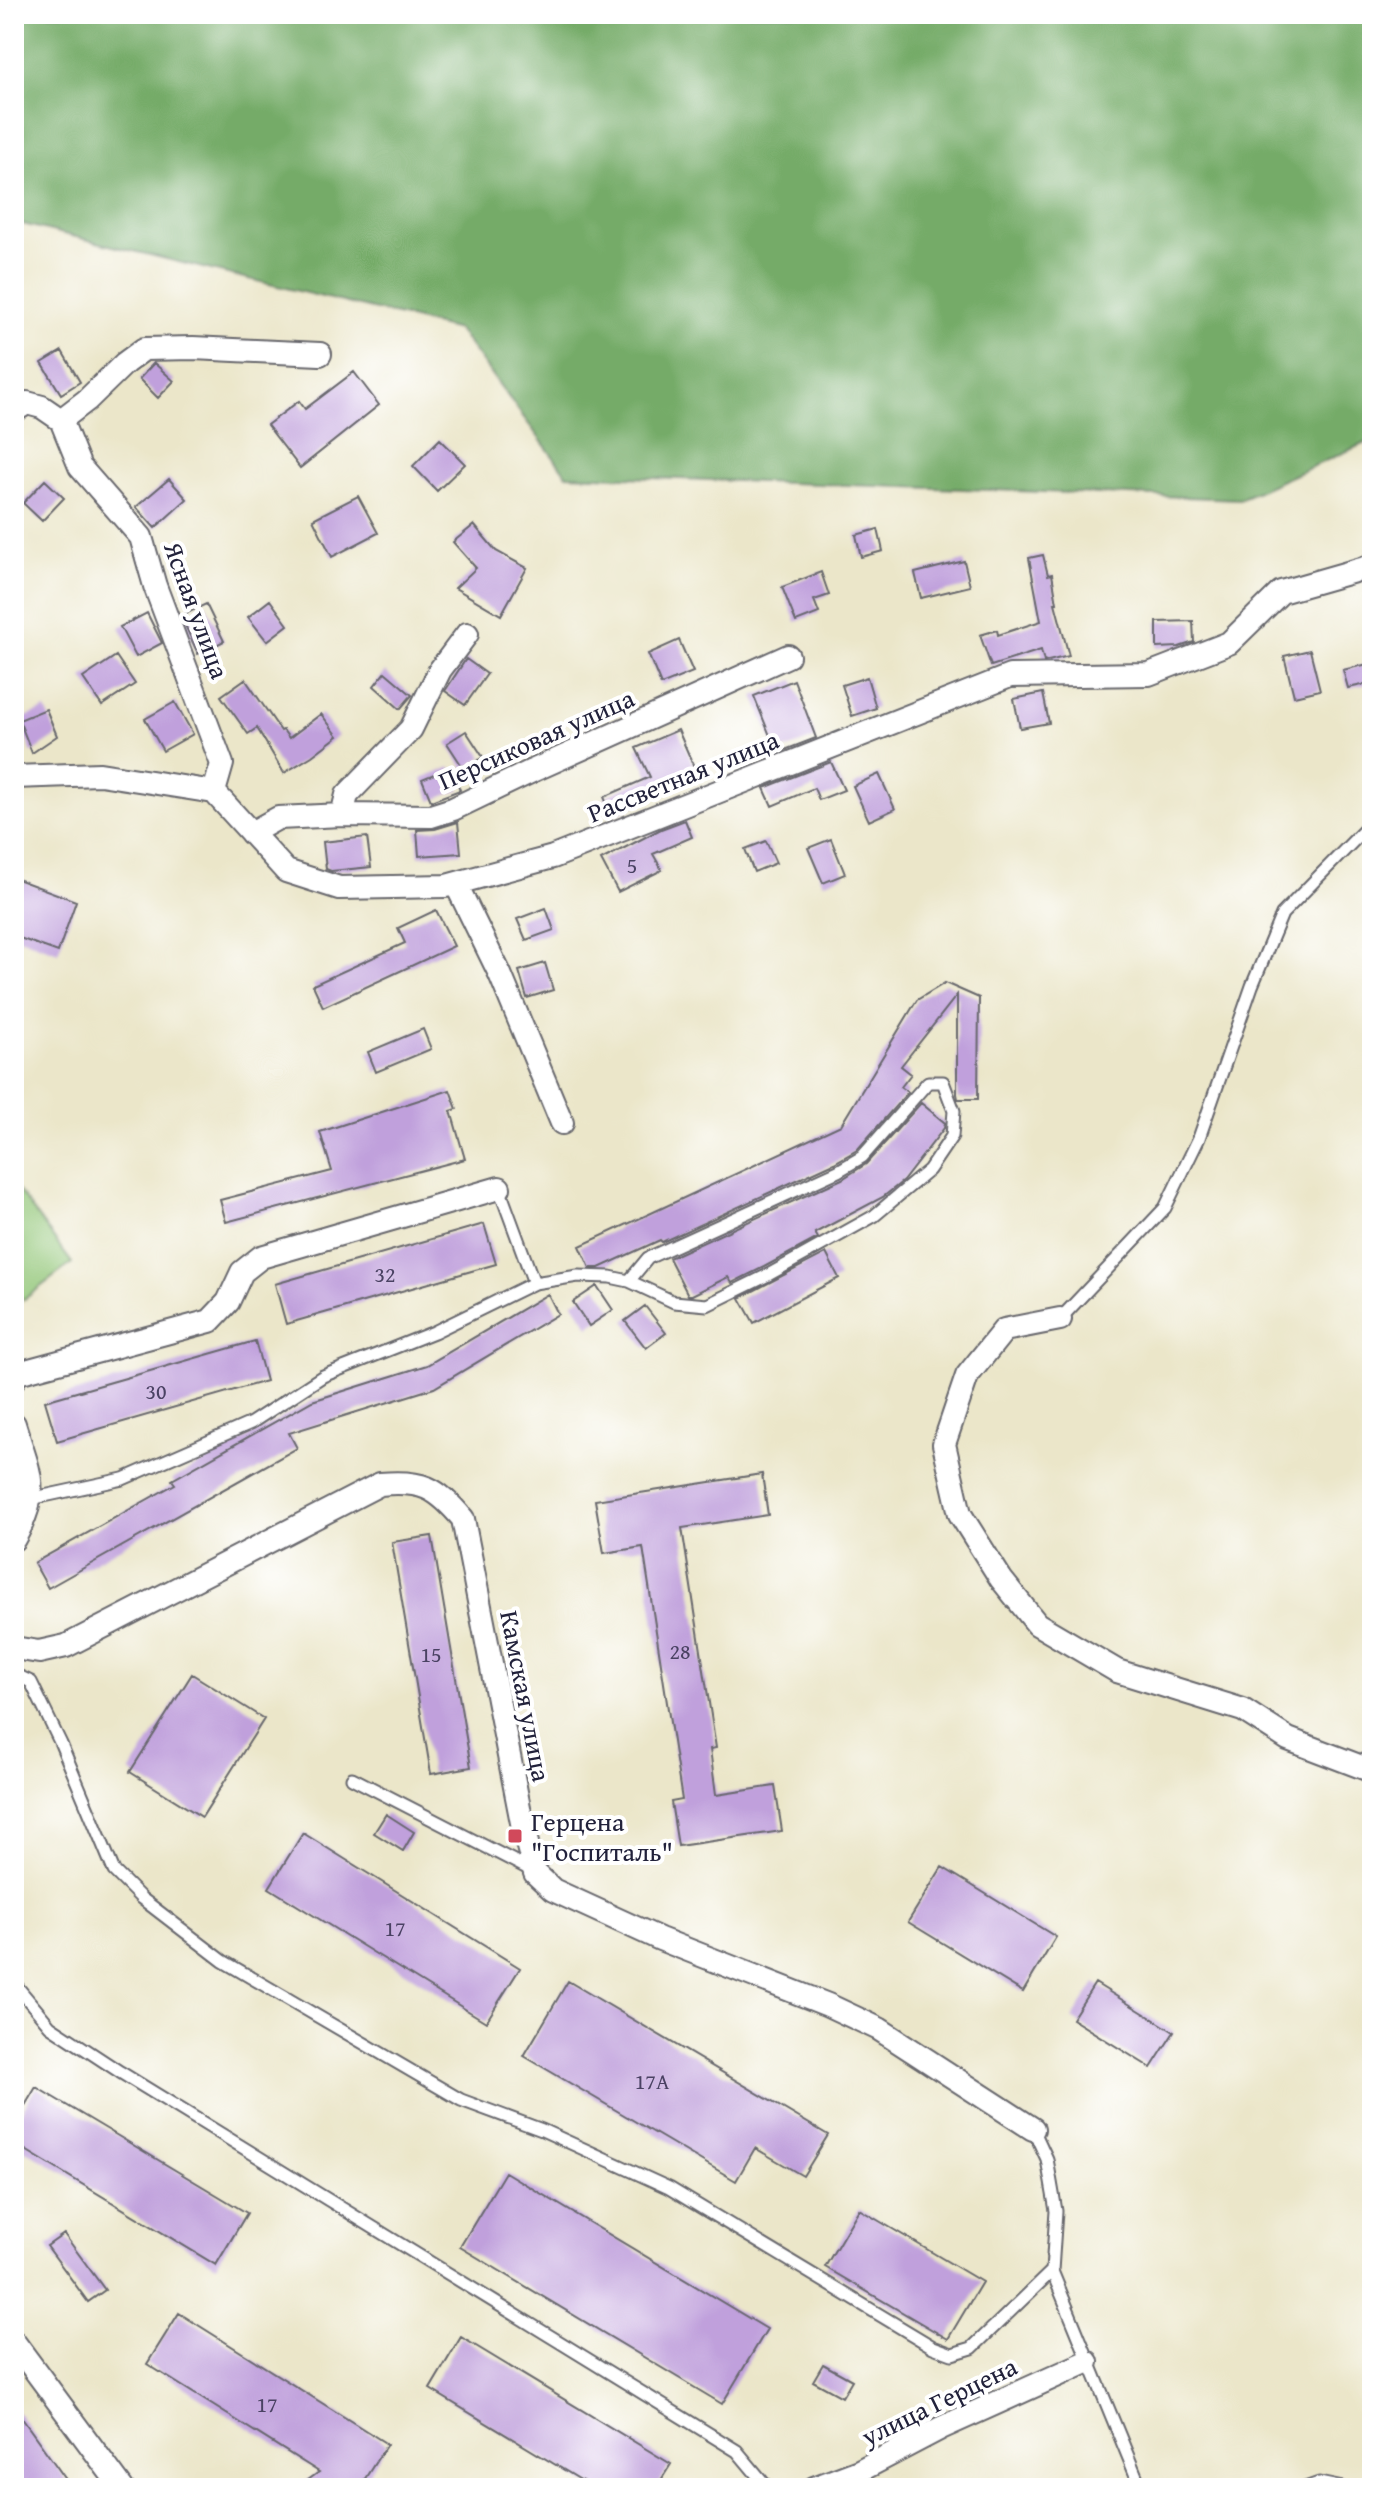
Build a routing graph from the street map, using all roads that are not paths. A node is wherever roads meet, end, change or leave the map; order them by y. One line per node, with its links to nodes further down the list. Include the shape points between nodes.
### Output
1 (320, 354): 3 (street, via 144,349)
2 (14, 411): 3 (street, via 27,403)
3 (61, 420): 8 (street, Ясная улица, via 80,467 141,537 222,764)
4 (1372, 566): 12 (street, Рассветная улица, via 1281,592 1229,643 1149,674 1010,676 553,857)
5 (467, 634): 9 (street, via 440,670 411,729 347,795)
6 (788, 656): 9 (street, Персиковая улица, via 453,809 431,816)
7 (14, 777): 8 (street, via 100,774)
8 (214, 792): 11 (street, Рассветная улица)
9 (342, 815): 11 (street, Персиковая улица, via 278,818)
10 (1372, 822): 17 (lane, via 1282,914 1199,1138 1165,1208)
11 (251, 833): 12 (street, Рассветная улица, via 286,871 339,888)
12 (456, 884): 13 (street)
13 (562, 1123)
14 (499, 1188): 16 (lane); 18 (street, via 261,1257 242,1272 228,1302 210,1321 18,1373)
15 (629, 1281): 15 (lane, via 674,1302 707,1305 874,1216 929,1170 952,1136 954,1111 943,1082 928,1082 862,1157 648,1258); 16 (lane, via 578,1276)
16 (534, 1283): 20 (lane, via 434,1332 323,1376 251,1423 123,1479)
17 (1060, 1319): 24 (street, via 1004,1330 967,1376 944,1444 960,1514 1001,1579 1037,1624 1117,1671 1243,1710 1288,1739)
18 (14, 1379)
19 (14, 1424): 20 (street, via 33,1488)
20 (30, 1499): 21 (street)
21 (14, 1539)
22 (14, 1648): 26 (street, Камская улица, via 39,1652 66,1646 380,1484 406,1481 424,1486 445,1497 463,1519)
23 (14, 1674): 29 (lane, via 31,1682 114,1871 141,1898 223,1961 461,2100 669,2188 952,2354 972,2348)
24 (1372, 1771)
25 (352, 1778): 26 (lane)
26 (535, 1873): 28 (street, via 567,1897 879,2029)
27 (14, 1983): 33 (lane, via 50,2026 737,2451)
28 (1033, 2129): 29 (lane, via 1047,2159 1056,2211)
29 (1052, 2271): 31 (lane)
30 (14, 2342): 32 (street)
31 (1087, 2362): 34 (street, улица Герцена); 35 (lane)
32 (122, 2488)
33 (768, 2488)
34 (814, 2488)
35 (1141, 2488)
36 (1305, 2488): 37 (lane, via 1319,2483)
37 (1343, 2488)

